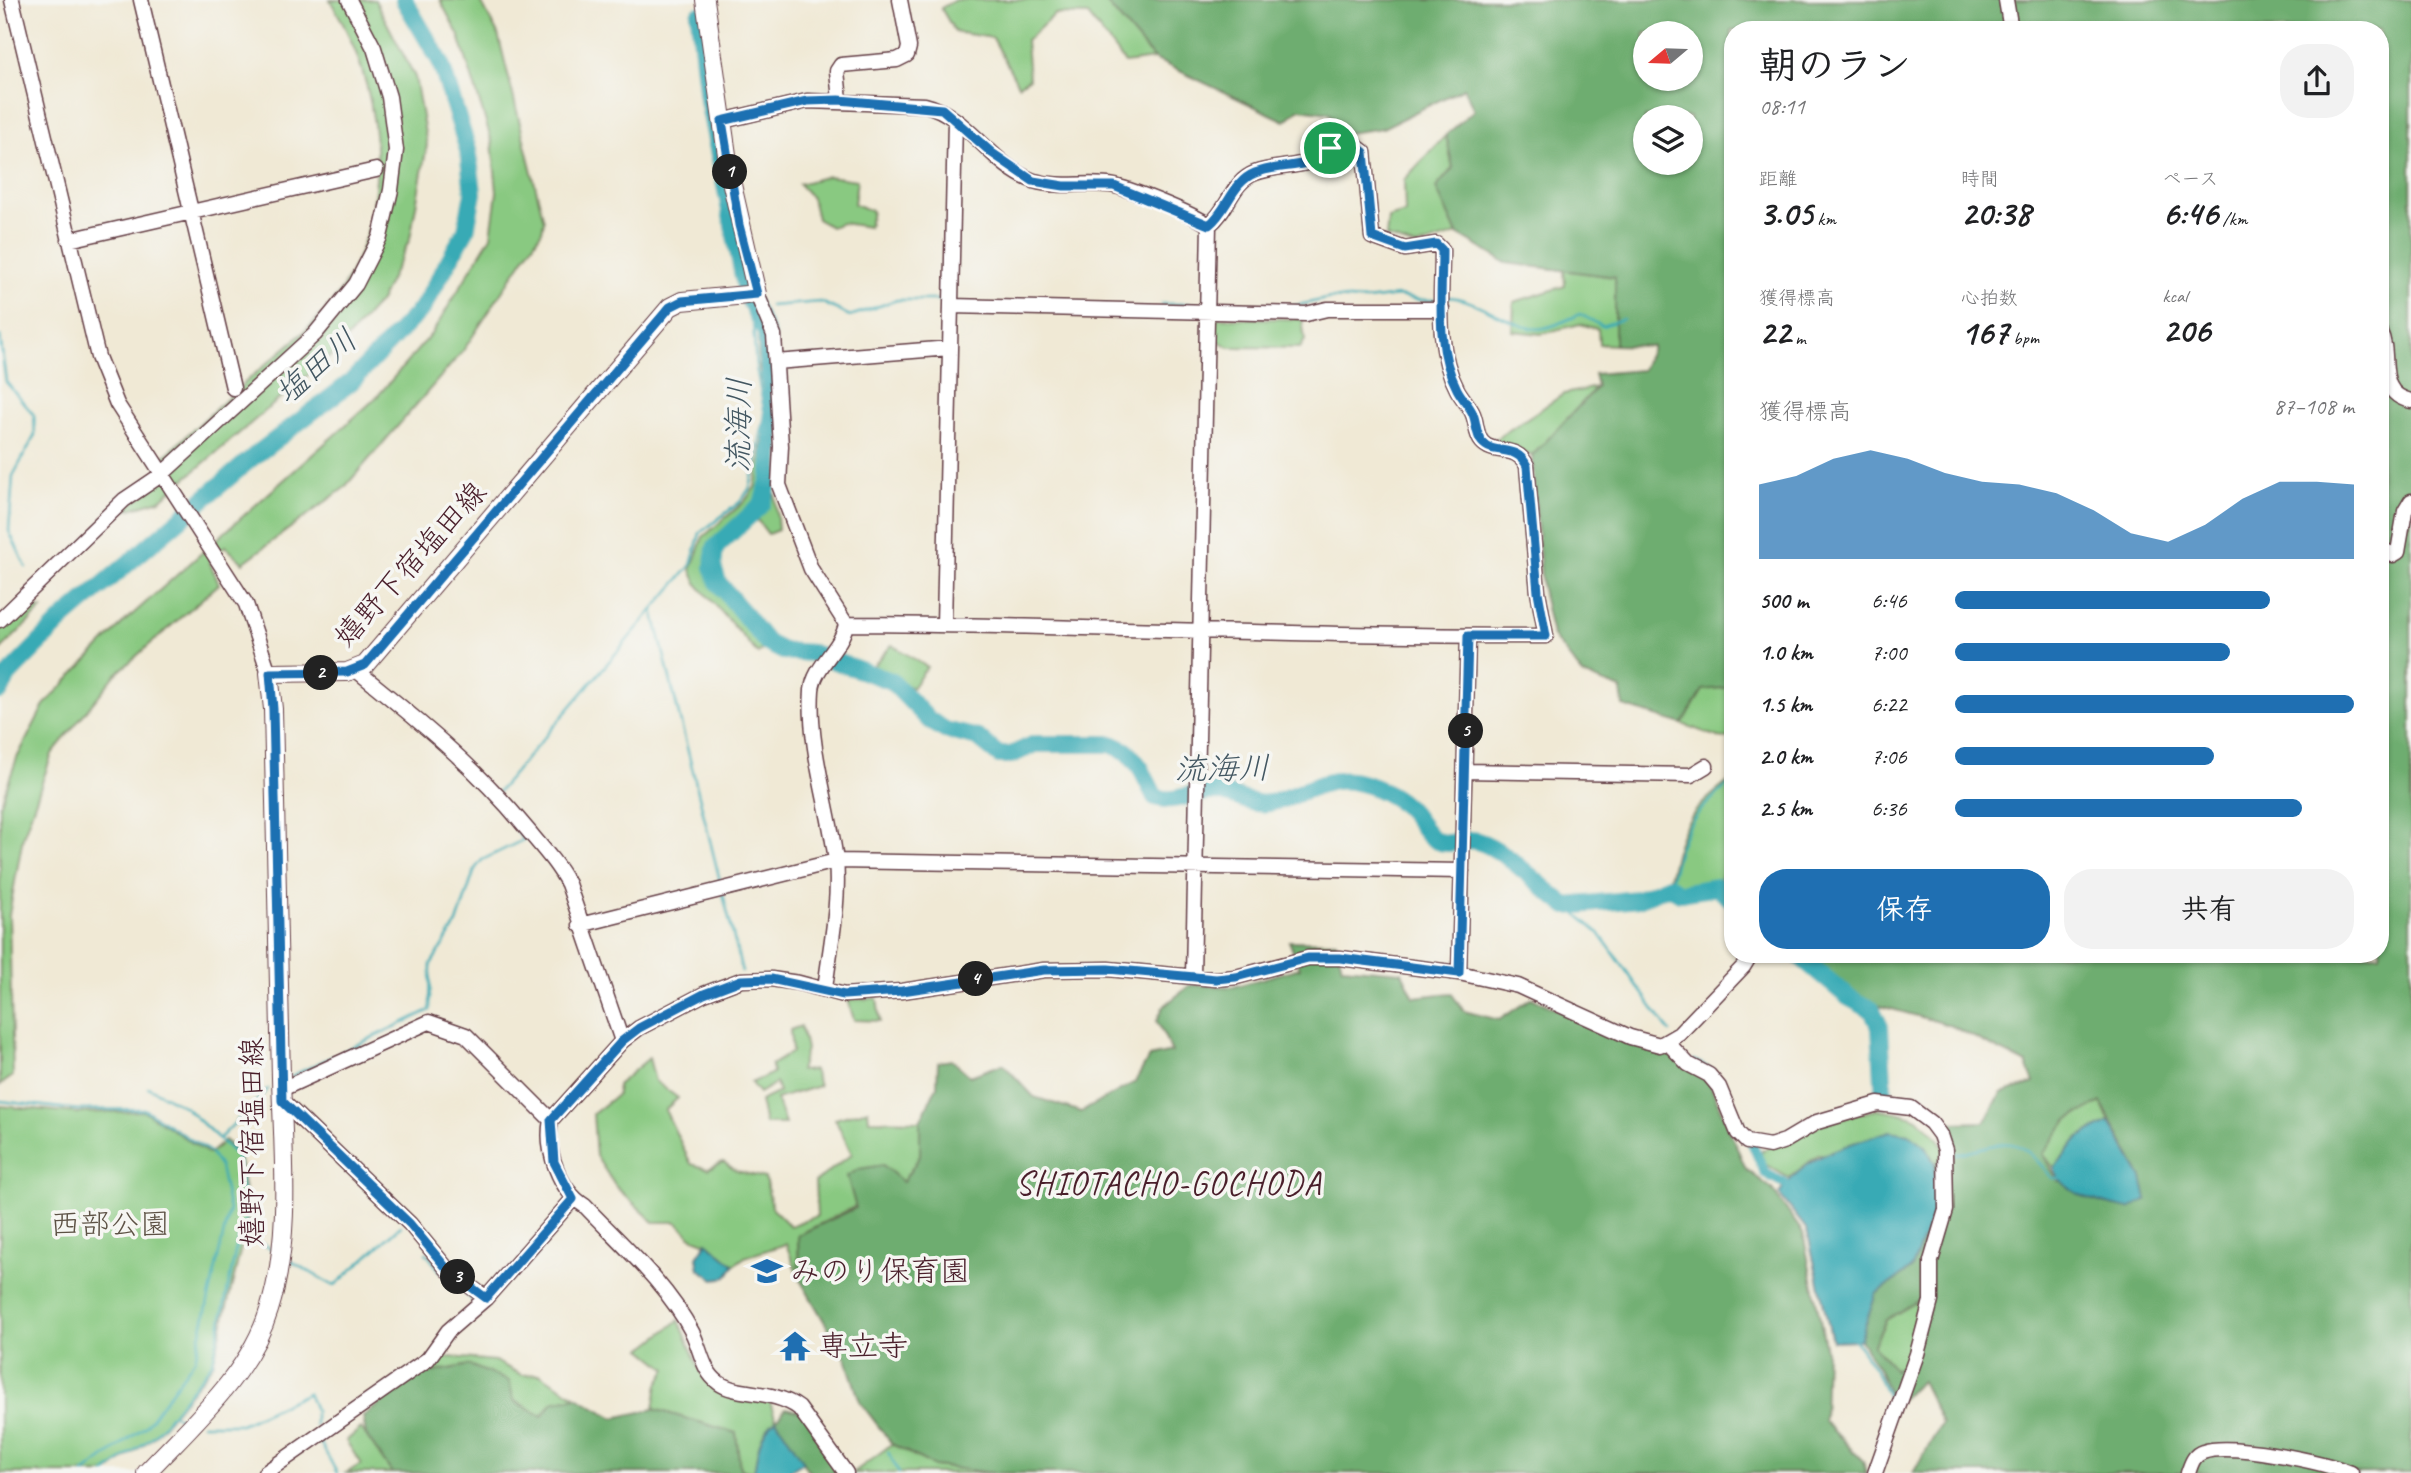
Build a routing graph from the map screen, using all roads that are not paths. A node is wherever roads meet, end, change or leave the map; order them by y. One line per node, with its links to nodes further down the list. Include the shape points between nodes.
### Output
1 (12, 0): 14 (street)
2 (141, 0): 12 (street)
3 (349, 0): 24 (street, via 374,48 389,97 396,150 380,237 356,284 315,334)
4 (705, 0): 10 (main road)
5 (900, 0): 8 (street, via 907,55 841,65 837,71)
6 (2006, 0): 7 (street)
7 (2010, 21)
8 (839, 100): 9 (street, via 925,105 942,109); 10 (street, via 807,101)
9 (955, 120): 13 (street, via 1033,181 1114,186); 16 (street)
10 (722, 121): 15 (main road, via 739,225)
11 (376, 170): 12 (street)
12 (191, 212): 14 (street); 22 (street)
13 (1209, 225): 17 (street, via 1239,183 1253,173 1282,164 1313,163 1322,160 1330,148 1356,146 1364,152 1372,237 1405,249 1436,244 1442,250); 18 (street)
14 (69, 240): 24 (street, via 98,357 117,404)
15 (757, 294): 20 (street, via 774,335); 32 (main road, 嬉野下宿塩田線, via 682,301 670,307 365,665)
16 (951, 306): 18 (street); 19 (street)
17 (1442, 309): 18 (street); 31 (street, via 1443,349 1457,389 1473,413 1480,440 1486,447 1523,457 1527,466 1546,636)
18 (1207, 312): 30 (street)
19 (950, 348): 20 (street); 29 (street)
20 (776, 362): 28 (street, via 779,485 805,558)
21 (2389, 386): 23 (street)
22 (233, 388)
23 (2411, 401)
24 (161, 475): 27 (street, via 124,500); 33 (street, via 246,604)
25 (2411, 501): 26 (street, via 2398,552)
26 (2389, 553)
27 (0, 620)
28 (846, 624): 29 (street); 36 (street, via 812,687 813,721)
29 (944, 625): 30 (street)
30 (1200, 630): 31 (street); 37 (street)
31 (1468, 636): 35 (street)
32 (356, 670): 33 (main road, 嬉野下宿塩田線); 39 (street, via 464,758 498,793 558,867)
33 (270, 673): 46 (main road, 嬉野下宿塩田線)
34 (1706, 766): 35 (street, via 1691,775)
35 (1465, 771): 38 (street)
36 (836, 861): 37 (street); 39 (street); 43 (street, via 837,892)
37 (1195, 867): 38 (street); 42 (street)
38 (1462, 871): 41 (street)
39 (580, 926): 45 (street)
40 (1745, 963): 44 (street)
41 (1459, 973): 42 (street, via 1308,958 1236,977); 44 (street, via 1518,986 1630,1037 1660,1045)
42 (1193, 976): 43 (street, via 1108,969 1044,970 902,991 844,995)
43 (825, 989): 45 (street, via 771,979 741,980 704,994)
44 (1673, 1039): 53 (street, via 1688,1064 1709,1075 1719,1087 1738,1133 1753,1144 1785,1141 1817,1122 1878,1104 1911,1108 1940,1135 1945,1150 1946,1210 1931,1261 1931,1301)
45 (622, 1041): 47 (street)
46 (282, 1095): 47 (street, via 429,1022 466,1035); 49 (street, via 410,1224 448,1270); 50 (main road, 嬉野下宿塩田線, via 280,1260 269,1311 232,1376)
47 (551, 1120): 48 (street, via 554,1162)
48 (573, 1199): 49 (street); 52 (street, via 648,1270 692,1332 709,1374 731,1389 790,1401)
49 (486, 1298): 51 (street, via 448,1331 428,1359)
50 (146, 1473)
51 (265, 1473)
52 (846, 1473)
53 (1875, 1473)
54 (2188, 1473): 55 (street, via 2194,1458 2215,1450 2280,1454)
55 (2351, 1473)

